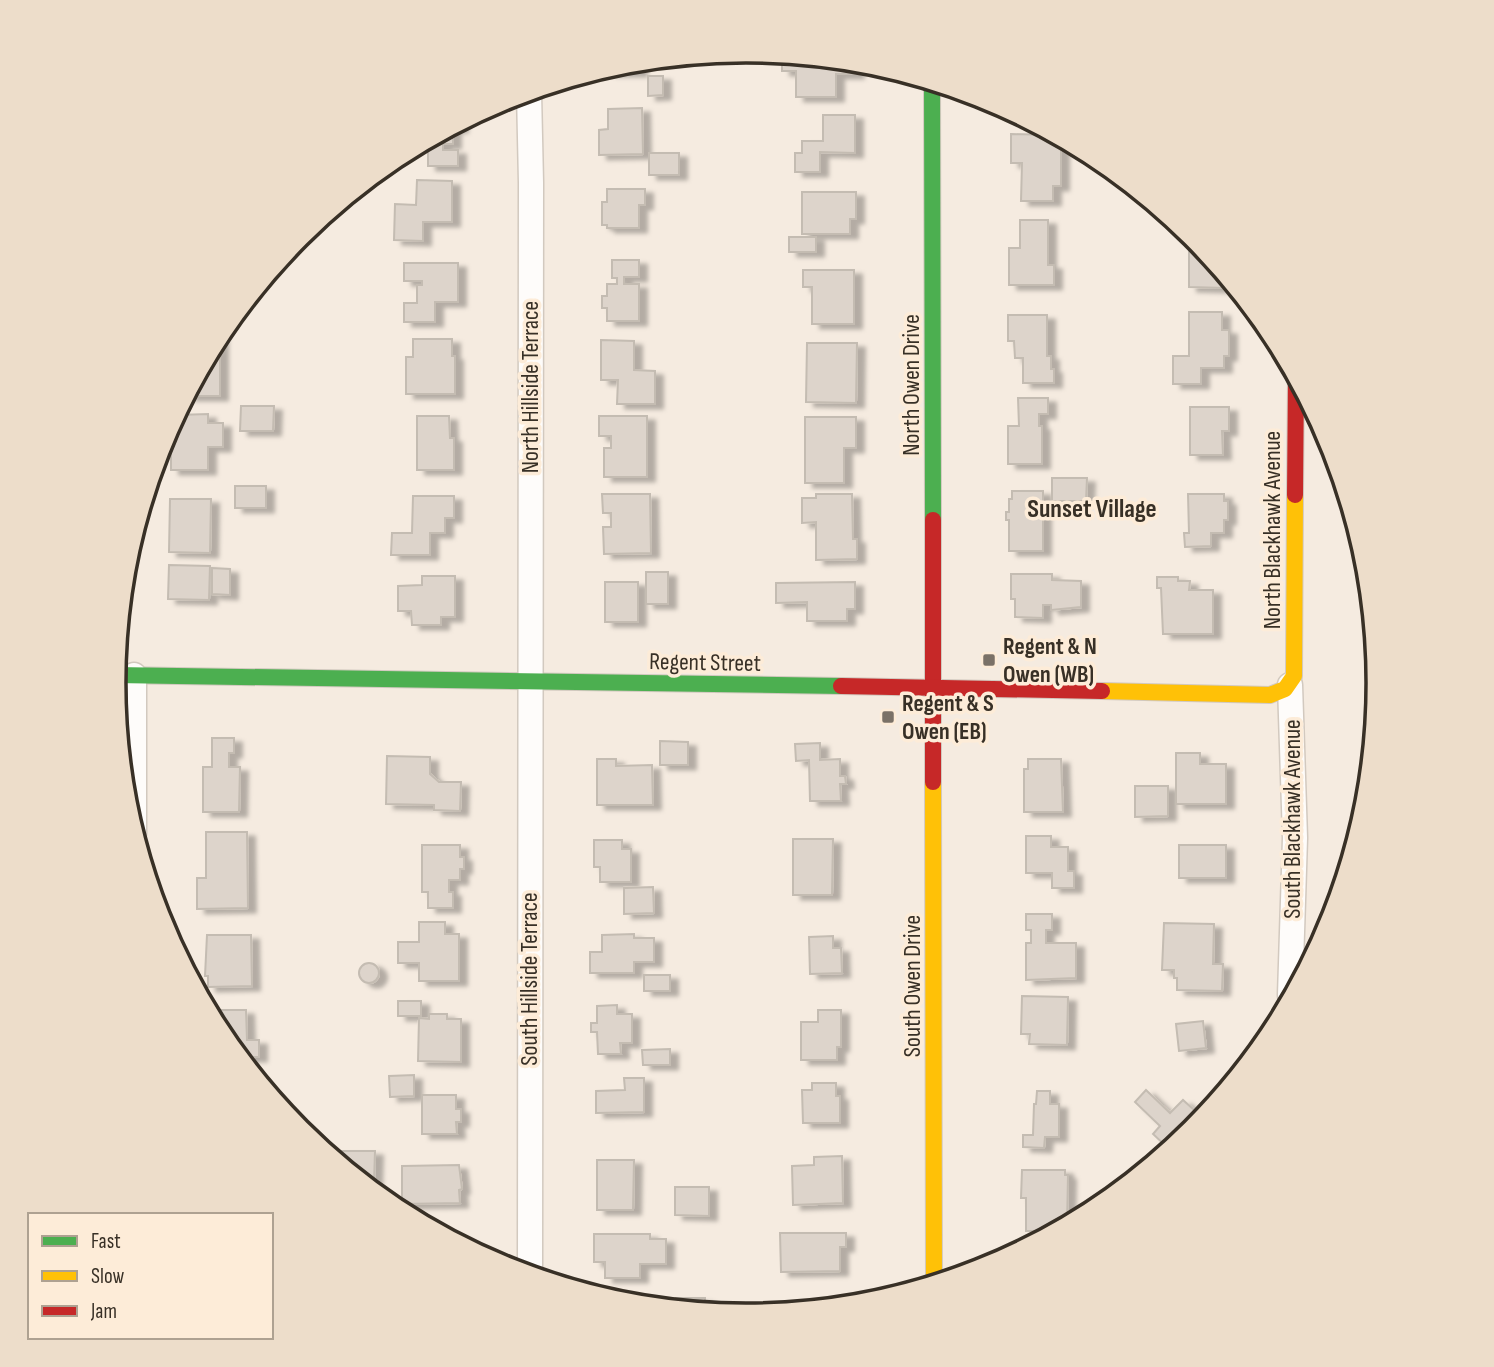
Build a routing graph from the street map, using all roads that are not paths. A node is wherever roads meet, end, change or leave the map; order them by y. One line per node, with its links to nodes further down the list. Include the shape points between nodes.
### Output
1 (932, 92): 7 (street, North Owen Drive)
2 (528, 103): 5 (street, North Hillside Terrace)
3 (1296, 394): 6 (street, North Blackhawk Avenue, via 1294,676)
4 (126, 675): 5 (street, Regent Street)
5 (529, 682): 7 (street, Regent Street); 9 (street, South Hillside Terrace)
6 (1290, 685): 7 (street, Regent Street, via 1270,695); 8 (street, South Blackhawk Avenue, via 1295,838)
7 (934, 688): 10 (street, South Owen Drive)
8 (1290, 982)
9 (530, 1264)
10 (934, 1275)

